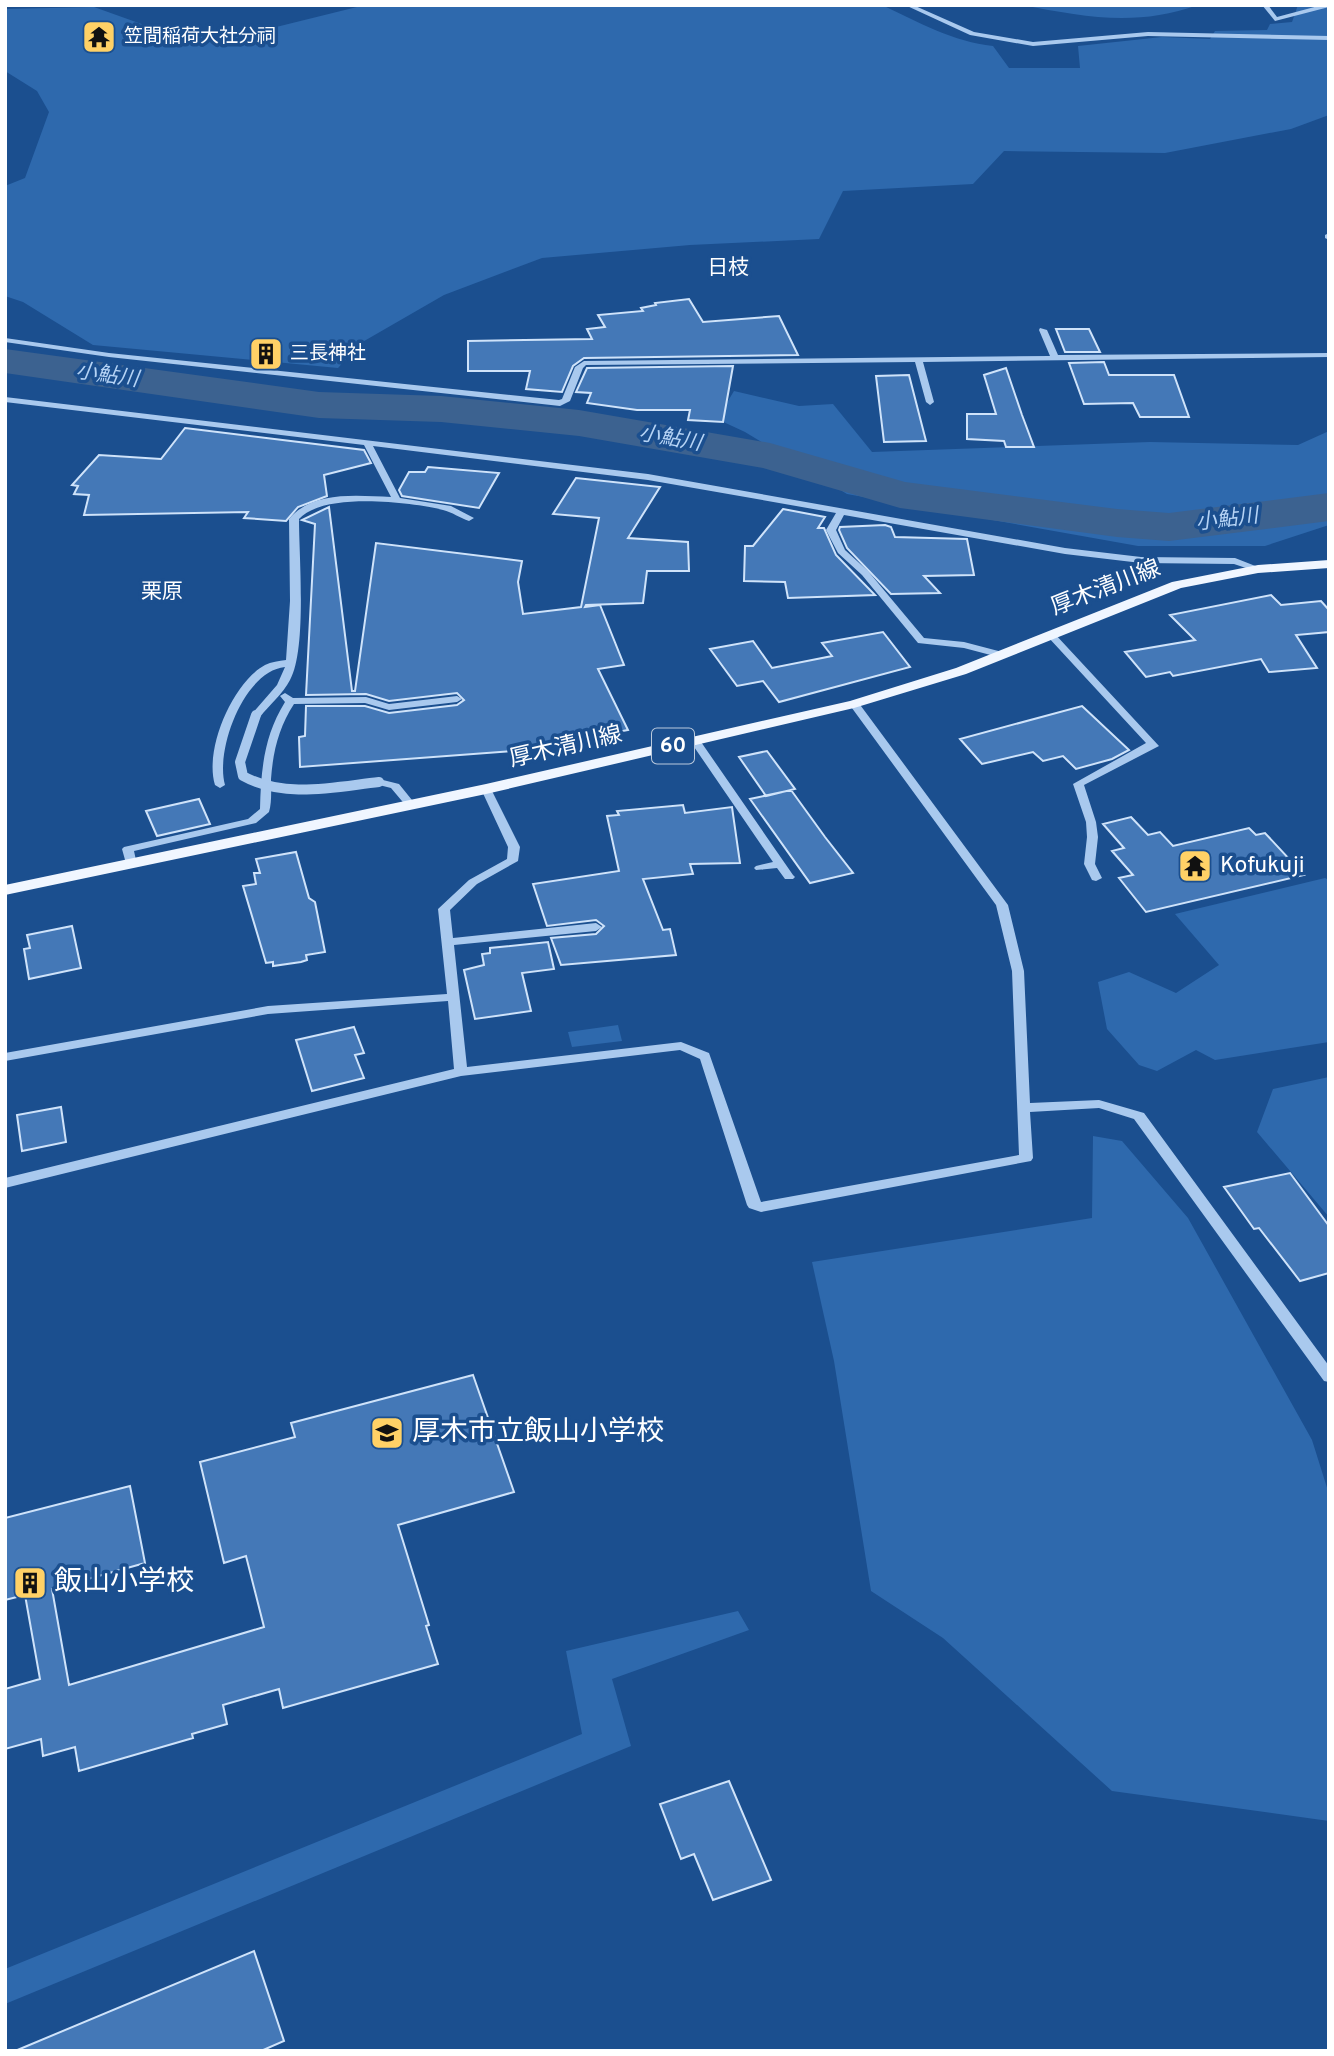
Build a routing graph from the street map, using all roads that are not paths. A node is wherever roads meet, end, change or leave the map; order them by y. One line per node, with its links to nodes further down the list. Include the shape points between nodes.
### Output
1 (908, 5): 5 (street, via 972,34 1033,44 1148,34)
2 (1265, 5): 4 (street)
3 (1329, 5): 4 (street)
4 (1280, 19): 5 (street)
5 (1287, 38): 6 (street)
6 (1329, 38)
7 (1043, 330): 10 (street)
8 (5, 340): 11 (street, via 560,403 566,401 584,363)
9 (1329, 355): 10 (street)
10 (1055, 358): 11 (street)
11 (918, 359): 13 (street)
12 (5, 399): 14 (street)
13 (930, 402)
14 (367, 443): 15 (street); 16 (street, via 648,477)
15 (397, 500): 17 (street, via 448,508); 22 (street, via 335,500 299,511 294,519)
16 (842, 511): 19 (street, via 1065,551 1141,559 1235,561); 21 (street, via 831,530 841,551 921,641)
17 (469, 518)
18 (1329, 564): 19 (main road, 厚木清川線 / 60)
19 (1258, 569): 20 (main road, 厚木清川線 / 60, via 1177,585)
20 (1051, 635): 21 (main road, 厚木清川線 / 60); 38 (street, via 1153,745 1078,784 1091,822 1087,860)
21 (1002, 655): 27 (main road, 厚木清川線 / 60)
22 (290, 663): 23 (street); 30 (street, via 268,667 250,684 218,747 215,777)
23 (279, 691): 25 (street); 31 (street, bridge, via 256,715 240,762 243,776)
24 (457, 699): 26 (street)
25 (291, 701): 26 (street, via 366,700 389,707); 31 (street, via 279,717 265,758)
26 (426, 703): 28 (street)
27 (854, 704): 29 (main road, 厚木清川線 / 60); 45 (street, via 1002,905 1018,971)
28 (430, 717)
29 (695, 741): 32 (main road, 厚木清川線 / 60); 34 (street)
30 (220, 785)
31 (265, 787): 33 (street, bridge, via 379,782 395,786); 35 (street, via 265,810 252,821 128,849)
32 (486, 789): 33 (main road, 厚木清川線 / 60); 41 (street, via 514,847 512,860 473,882 444,909)
33 (411, 805): 35 (main road, 厚木清川線 / 60)
34 (780, 864): 36 (street); 37 (street)
35 (131, 865): 39 (main road, 厚木清川線 / 60)
36 (760, 868)
37 (789, 877)
38 (1096, 878)
39 (5, 890)
40 (596, 928): 41 (street)
41 (447, 942): 42 (street)
42 (453, 997): 43 (street, via 268,1010); 44 (street)
43 (5, 1057)
44 (461, 1072): 45 (street, via 681,1046 705,1056 754,1205 761,1207 1026,1158); 46 (street)
45 (1024, 1108): 47 (street, via 1099,1104 1139,1116)
46 (5, 1183)
47 (1329, 1377)

